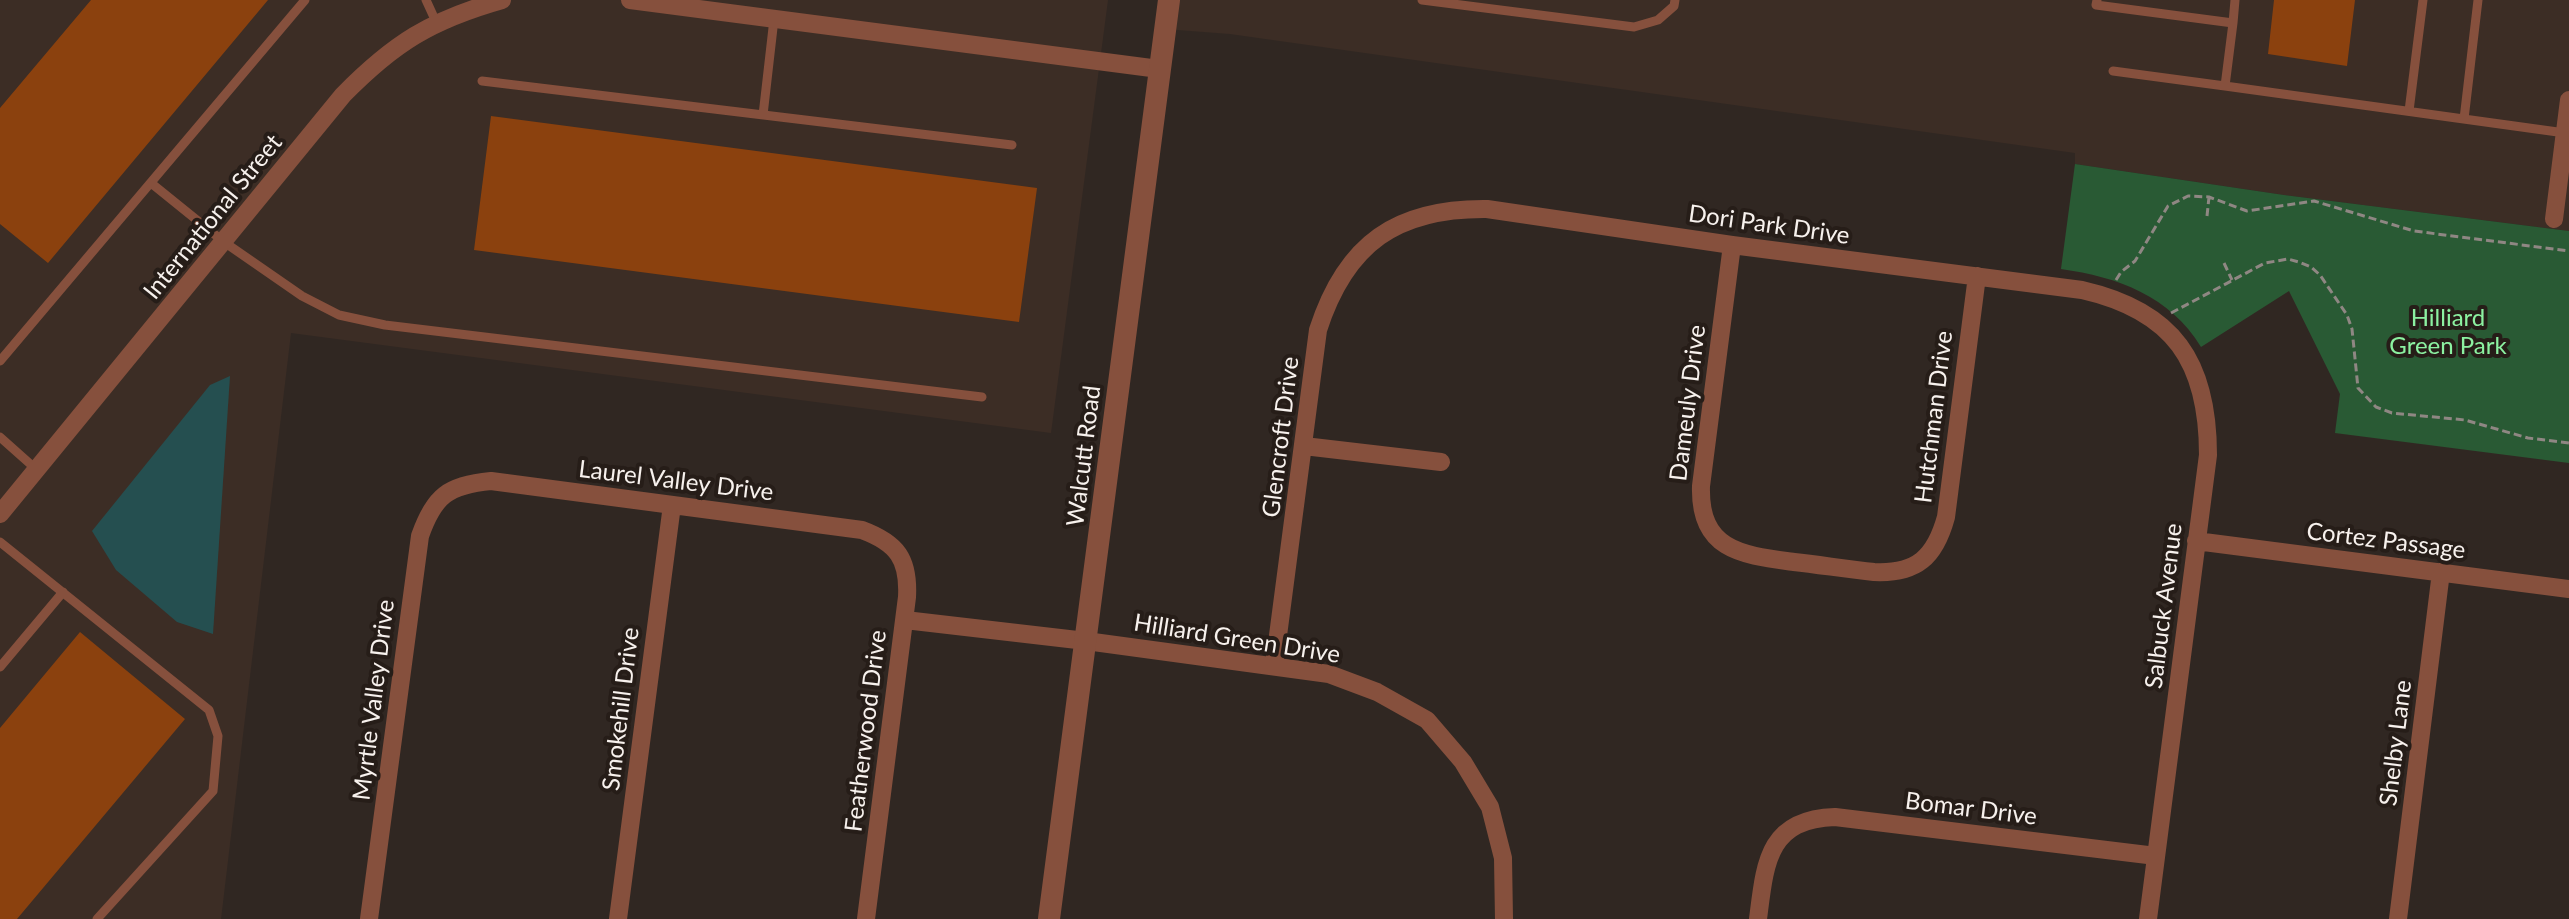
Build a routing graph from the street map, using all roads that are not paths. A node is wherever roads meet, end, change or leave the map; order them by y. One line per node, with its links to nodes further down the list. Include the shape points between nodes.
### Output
1 (305, 0): 26 (lane)
2 (426, 0): 15 (lane)
3 (502, 0): 15 (street, International Street)
4 (630, 0): 13 (street)
5 (1169, 0): 16 (street, Walcutt Road)
6 (1422, 0): 12 (lane)
7 (1675, 0): 12 (lane, via 1658,20 1634,27)
8 (2097, 0): 14 (lane, via 2096,5)
9 (2235, 0): 14 (lane)
10 (2423, 0): 21 (lane)
11 (2478, 0): 23 (lane)
12 (1453, 2)
13 (774, 19): 16 (street); 22 (lane)
14 (2233, 23): 19 (lane)
15 (437, 24): 30 (street, International Street, via 374,63)
16 (1159, 69): 51 (street, Walcutt Road)
17 (2113, 71): 19 (lane)
18 (482, 81): 22 (lane)
19 (2225, 86): 21 (lane)
20 (2569, 100): 24 (street)
21 (2409, 111): 23 (lane)
22 (763, 115): 25 (lane)
23 (2464, 119): 24 (lane)
24 (2565, 133): 27 (street)
25 (1012, 145)
26 (151, 183): 30 (lane); 34 (lane)
27 (2563, 194): 28 (street)
28 (2554, 219)
29 (1382, 234): 31 (street, Dori Park Drive, via 1432,213 1487,209); 37 (street, Glencroft Drive, via 1341,276 1327,303 1318,330)
30 (224, 242): 35 (lane, via 302,296 339,315 385,325); 39 (street, International Street)
31 (1732, 245): 32 (street, Dori Park Drive); 46 (street, Dameuly Drive, via 1701,486 1700,503 1712,533 1748,556 1874,572 1902,571)
32 (1977, 276): 33 (street, Dori Park Drive, via 2106,295); 46 (street, Hutchman Drive, via 1946,517 1939,540)
33 (2149, 316): 43 (street, Salbuck Avenue, via 2180,345 2204,398 2208,455)
34 (0, 361)
35 (982, 397)
36 (0, 437): 39 (lane)
37 (1304, 446): 38 (street); 52 (street, Glencroft Drive)
38 (1441, 462)
39 (37, 470): 42 (street, International Street)
40 (445, 494): 41 (street, Laurel Valley Drive, via 467,483 491,481); 56 (street, Myrtle Valley Drive, via 428,513 420,536)
41 (672, 505): 45 (street, Laurel Valley Drive, via 862,530 883,537); 57 (street, Smokehill Drive)
42 (0, 514)
43 (2196, 541): 47 (street, Cortez Passage); 54 (street, Salbuck Avenue)
44 (0, 542): 49 (lane)
45 (897, 551): 50 (street, Featherwood Drive, via 907,568)
46 (1925, 558)
47 (2441, 572): 48 (street, Cortez Passage); 63 (street, Shelby Lane)
48 (2569, 589)
49 (63, 592): 53 (lane); 55 (lane, via 209,710 218,736 213,791)
50 (905, 620): 51 (street, Hilliard Green Drive); 58 (street, Featherwood Drive)
51 (1086, 641): 52 (street, Hilliard Green Drive); 59 (street, Walcutt Road)
52 (1274, 666): 60 (street, Hilliard Green Drive, via 1329,674 1377,692 1427,720 1463,762 1490,807 1503,858)
53 (0, 667)
54 (2156, 856): 61 (street, Bomar Drive, via 1815,817 1784,833 1768,856); 62 (street, Salbuck Avenue)
55 (97, 919)
56 (369, 919)
57 (618, 919)
58 (866, 919)
59 (1049, 919)
60 (1504, 919)
61 (1758, 919)
62 (2148, 919)
63 (2398, 919)

